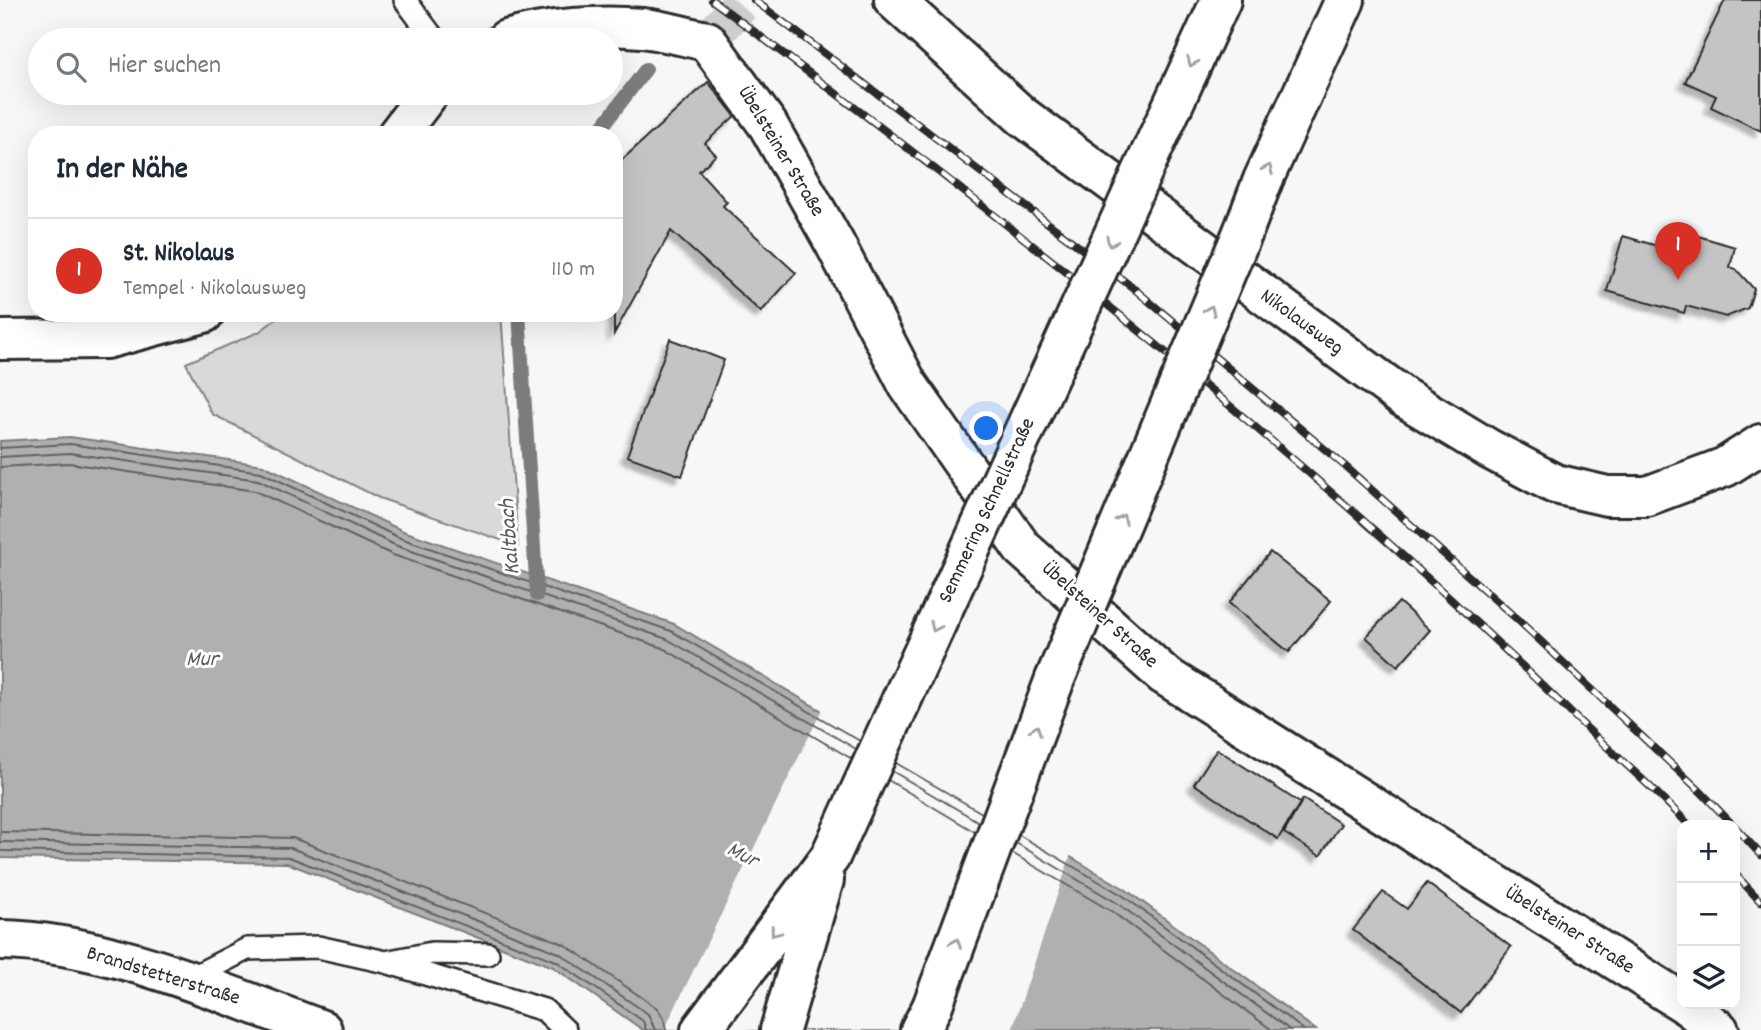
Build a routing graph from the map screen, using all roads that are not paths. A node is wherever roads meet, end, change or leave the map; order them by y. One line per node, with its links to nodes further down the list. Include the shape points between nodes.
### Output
1 (405, 0): 5 (lane)
2 (894, 0): 13 (main road, Nikolausweg, via 1022,116 1336,348 1403,397 1555,484 1607,496 1647,495 1725,467)
3 (1221, 0): 14 (main road, Semmering Schnellstraße, one-way to 14, bridge)
4 (1345, 0): 21 (main road, one-way to 4, bridge, via 1055,679 1263,180)
5 (426, 28)
6 (586, 28): 7 (main road, Übelsteiner Straße)
7 (623, 28)
8 (623, 28): 19 (main road, Übelsteiner Straße, via 711,37 768,125 908,385 1022,548 1164,675)
9 (420, 105): 10 (main road)
10 (404, 126)
11 (171, 322): 12 (main road, via 106,340)
12 (0, 340)
13 (1761, 444)
14 (830, 858): 24 (main road, one-way to 24); 25 (main road, Semmering Schnellstraße)
15 (0, 940): 18 (main road, Brandstetterstraße, via 89,952)
16 (488, 954): 17 (lane, via 432,953)
17 (386, 962): 18 (lane, via 318,947 247,949); 23 (lane, via 544,1010)
18 (187, 980): 22 (main road, Brandstetterstraße)
19 (1677, 999)
20 (1692, 1009): 26 (main road, Übelsteiner Straße)
21 (927, 1022)
22 (322, 1030)
23 (565, 1030)
24 (701, 1030)
25 (780, 1030)
26 (1719, 1030)

